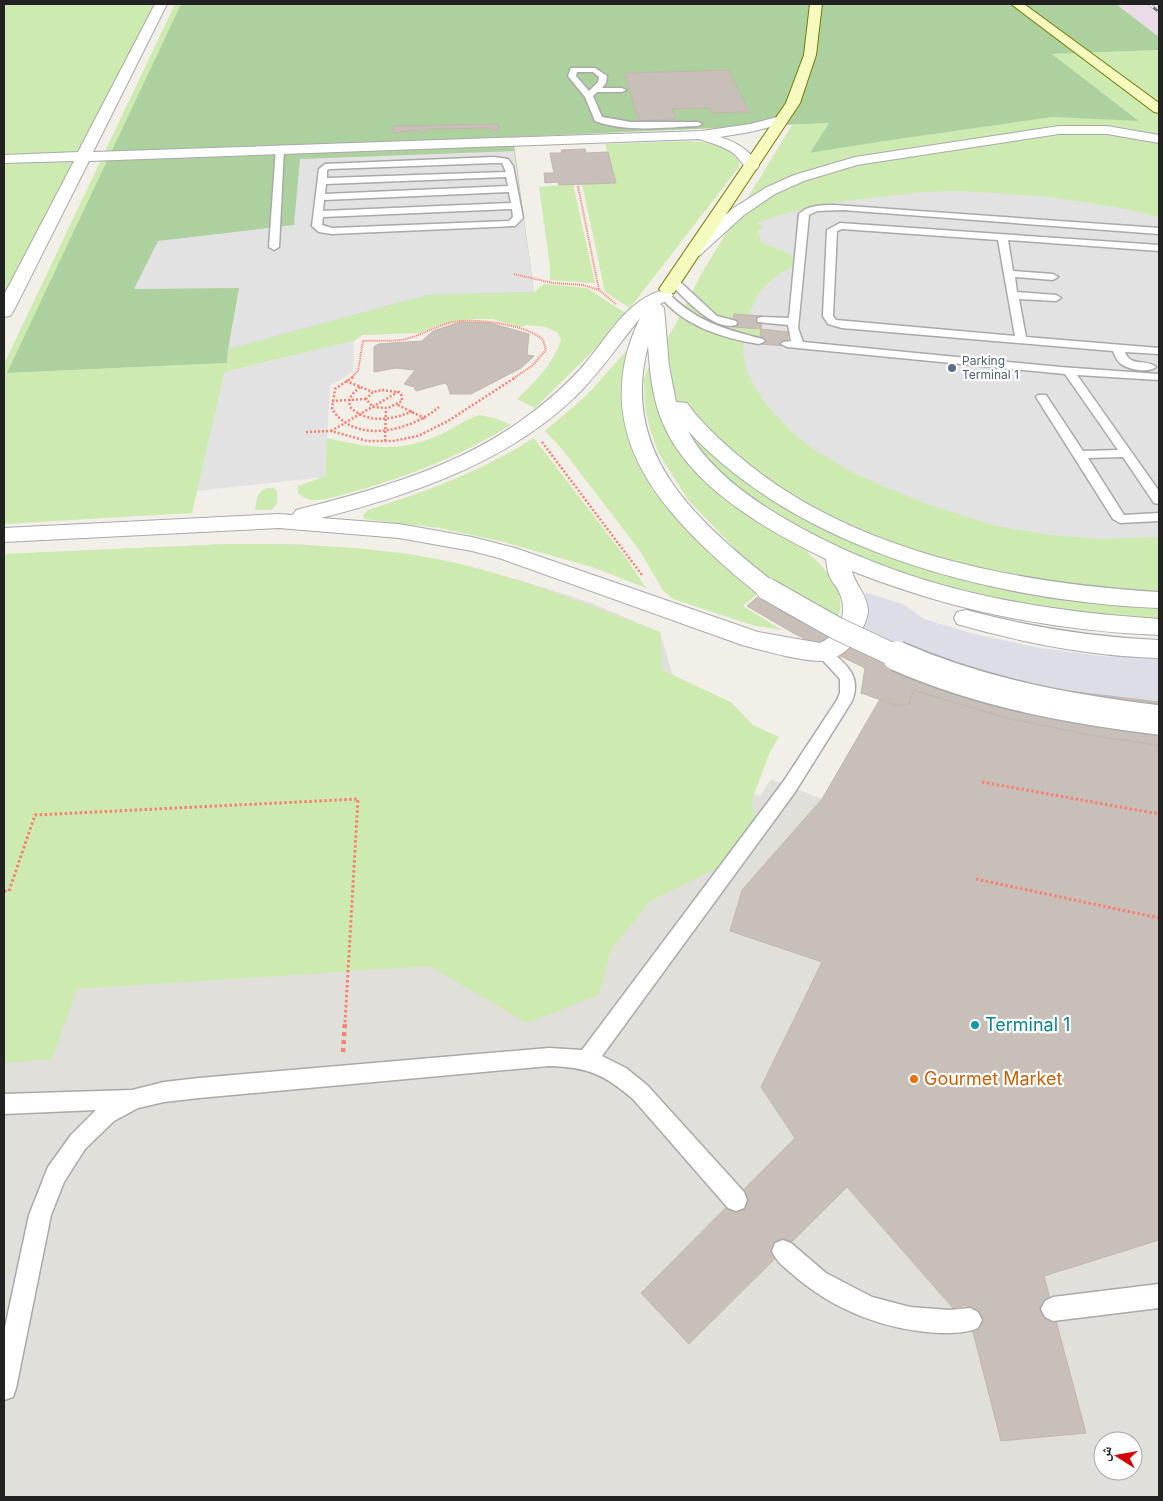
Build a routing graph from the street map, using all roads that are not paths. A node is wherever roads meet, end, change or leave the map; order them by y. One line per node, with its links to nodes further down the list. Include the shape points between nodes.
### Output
1 (161, 4): 14 (street)
2 (804, 4): 6 (main road, via 802,36 789,93)
3 (816, 4): 6 (main road, via 810,55)
4 (1018, 4): 7 (main road)
5 (622, 90): 9 (lane, via 592,93 598,119 605,123)
6 (793, 103): 8 (main road)
7 (1159, 109)
8 (781, 120): 9 (street, via 750,128); 18 (main road)
9 (697, 125): 12 (street); 18 (street, via 740,150)
10 (1159, 139): 29 (street, via 1107,130 1059,130 855,161 799,178 770,191 738,212)
11 (406, 144): 12 (street); 13 (street); 16 (lane)
12 (427, 144): 17 (lane)
13 (280, 148): 14 (street); 27 (lane)
14 (83, 156): 15 (street); 35 (street)
15 (4, 159)
16 (406, 162): 17 (lane); 20 (lane, via 332,165 324,168)
17 (427, 162): 19 (lane, via 500,160 508,163)
18 (752, 166): 29 (main road)
19 (511, 174): 20 (lane); 21 (lane)
20 (322, 181): 22 (lane)
21 (514, 189): 22 (lane); 23 (lane)
22 (320, 197): 24 (lane)
23 (516, 206): 24 (lane); 24 (lane, via 518,220 503,226 326,231 317,226)
24 (318, 214)
25 (1159, 231): 37 (lane, via 866,209 810,210 804,214)
26 (1002, 237): 28 (lane); 30 (lane); 39 (lane, via 845,226 836,226 832,230 828,316 832,322)
27 (274, 247)
28 (1159, 248)
29 (693, 252): 33 (main road)
30 (1009, 274): 31 (lane); 32 (lane)
31 (1053, 278)
32 (1012, 295): 34 (lane); 38 (lane)
33 (659, 297): 36 (lane, via 717,320); 37 (lane, via 686,315 738,337 761,330); 46 (street); 52 (street, via 581,381 525,427 463,462 422,480 330,510); 59 (street, bridge, via 644,331 632,374 632,418 648,465 683,514 708,540 767,589 806,613 849,636 931,670 1057,706)
34 (1056, 298)
35 (4, 312)
36 (733, 321)
37 (792, 336): 40 (lane)
38 (1021, 340): 39 (lane); 41 (lane)
39 (969, 344): 40 (lane, via 957,351 844,342)
40 (825, 348): 44 (lane)
41 (1118, 348): 42 (lane); 43 (lane, via 1126,363)
42 (1159, 351)
43 (1159, 368)
44 (1068, 371): 45 (lane); 48 (lane)
45 (1159, 377)
46 (662, 378): 54 (street, via 673,423 706,470 741,500); 55 (street, via 690,421 739,469 786,501 844,531 903,553 994,578 1086,594)
47 (1042, 397): 49 (lane)
48 (1125, 453): 49 (lane); 50 (lane)
49 (1078, 455): 51 (lane, via 1120,519)
50 (1159, 500)
51 (1159, 517)
52 (279, 521): 53 (street); 58 (street, via 399,532 472,544 542,564 751,639)
53 (4, 535)
54 (839, 567): 56 (street, via 998,607 1087,622); 57 (street, via 1011,630 1092,644); 58 (street, via 851,591 856,611 847,635 836,646)
55 (1159, 600)
56 (1159, 627)
57 (1159, 649)
58 (823, 652): 60 (lane, via 846,675 849,684 844,701 789,788)
59 (1159, 720)
60 (588, 1059): 61 (lane, via 549,1058 342,1076 164,1092); 63 (lane, via 613,1070 640,1092)
61 (134, 1099): 62 (lane); 68 (lane, via 107,1114 78,1142 56,1175 40,1215)
62 (4, 1104)
63 (736, 1200)
64 (783, 1251): 67 (lane, via 817,1280 856,1303 898,1317 942,1323)
65 (1159, 1296): 66 (lane)
66 (1053, 1309)
67 (970, 1320)
68 (4, 1388)

